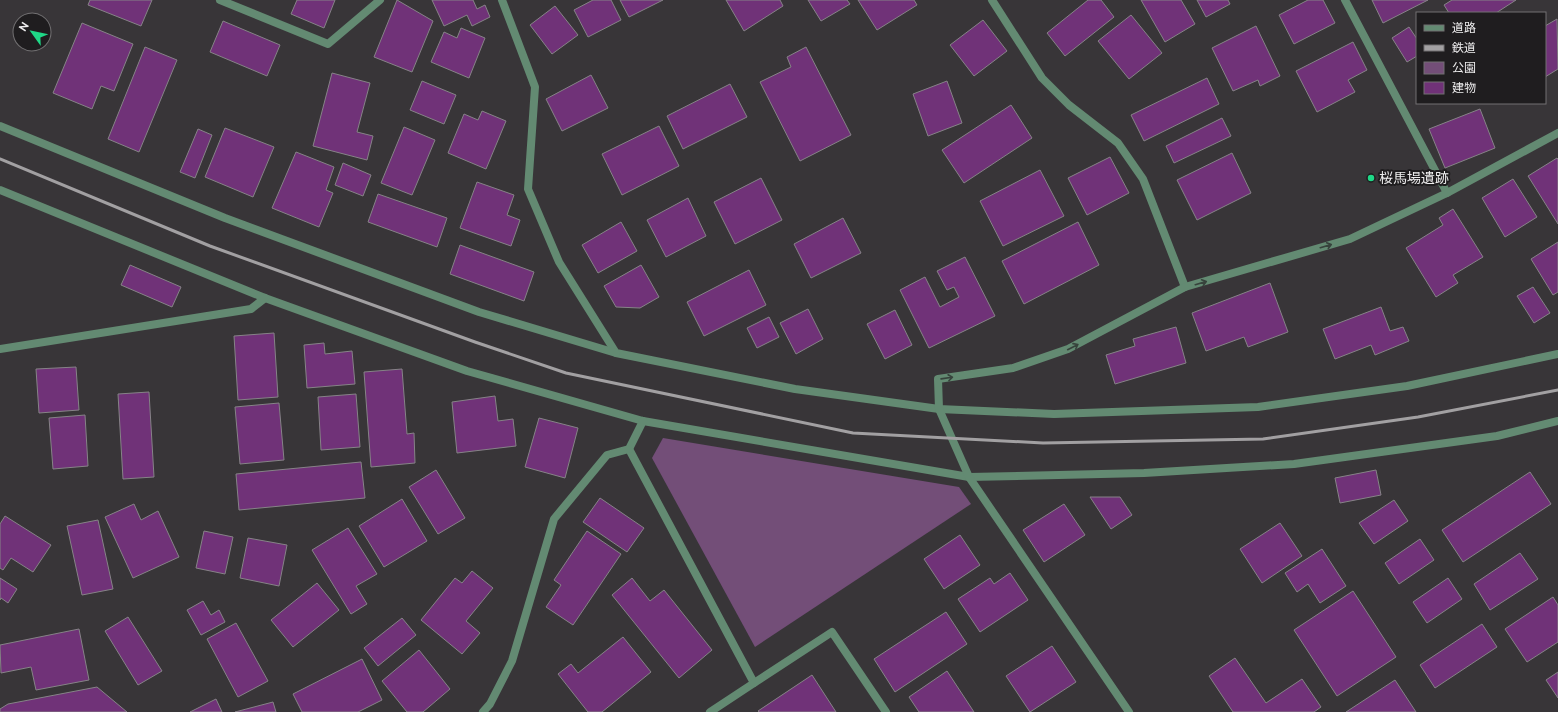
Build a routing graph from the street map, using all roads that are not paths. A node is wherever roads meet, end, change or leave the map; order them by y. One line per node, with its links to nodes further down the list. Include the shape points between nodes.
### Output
1 (220, 0): 2 (street, via 328,44)
2 (380, 0)
3 (502, 0): 13 (street, via 535,87 528,189 559,262)
4 (992, 0): 10 (street, via 1042,78 1069,105 1118,143 1142,179)
5 (1345, 0): 9 (street)
6 (0, 126): 13 (street, via 225,218 479,312)
7 (1558, 133): 9 (street)
8 (0, 190): 11 (street)
9 (1447, 193): 10 (street, one-way to 9, via 1350,239)
10 (1185, 287): 15 (street, one-way to 10, via 938,379 1013,368 1068,349)
11 (266, 298): 12 (street, via 251,309); 16 (street, via 467,371)
12 (0, 349)
13 (616, 353): 15 (street, via 795,389)
14 (1558, 354): 15 (street, via 1407,386 1258,407 1054,414)
15 (939, 409): 19 (street)
16 (643, 421): 18 (street); 19 (street)
17 (1558, 421): 19 (street, via 1497,436 1294,464 1144,474)
18 (629, 449): 20 (street); 21 (street, via 606,455 554,519 512,661 490,704)
19 (969, 477): 24 (street)
20 (754, 683): 22 (street); 23 (street, via 832,632)
21 (482, 712)
22 (710, 712)
23 (886, 712)
24 (1129, 712)

